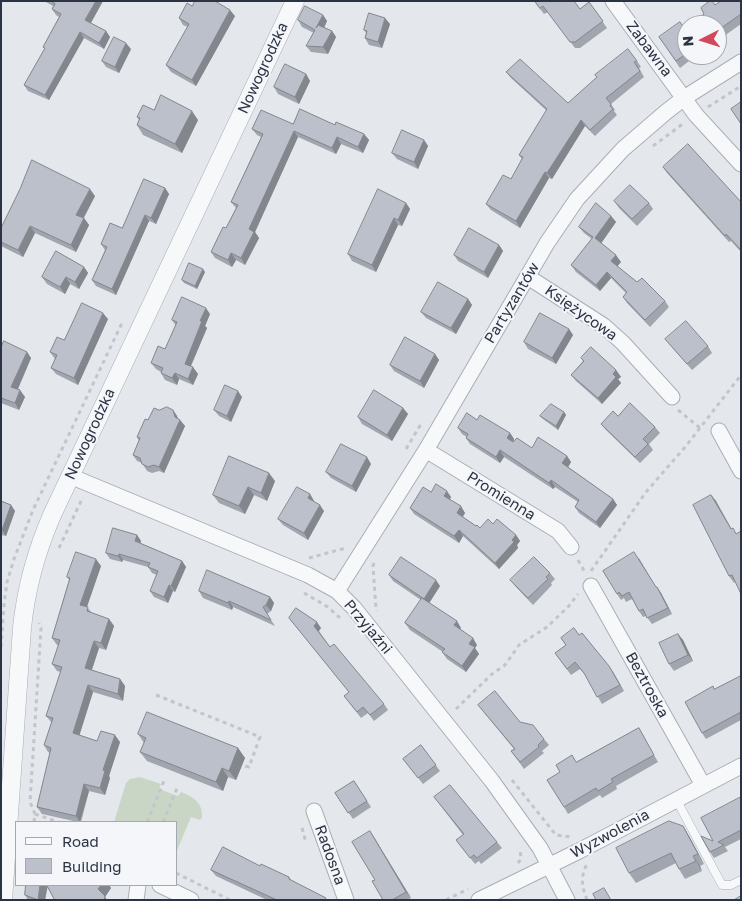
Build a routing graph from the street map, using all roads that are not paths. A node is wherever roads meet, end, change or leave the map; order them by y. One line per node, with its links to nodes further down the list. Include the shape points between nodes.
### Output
1 (295, 1): 11 (street, Nowogrodzka)
2 (612, 1): 4 (street, Zabawna)
3 (741, 62): 4 (street, Partyzantów)
4 (684, 98): 5 (street, Zabawna); 6 (street, Partyzantów, via 623,149 592,181 563,218)
5 (741, 164)
6 (528, 277): 7 (street, Księżycowa, via 604,326); 9 (street, Partyzantów)
7 (672, 397)
8 (719, 431): 10 (street)
9 (426, 450): 12 (street, Promienna, via 558,531); 14 (street, Partyzantów)
10 (741, 472)
11 (70, 476): 14 (street, Przyjaźni); 19 (street, Nowogrodzka, via 40,541 24,605)
12 (571, 547)
13 (590, 582): 16 (street, Beztroska)
14 (337, 591): 20 (street, Przyjaźni, via 492,781)
15 (741, 766): 16 (street, Wyzwolenia)
16 (703, 784): 17 (street, Wyzwolenia)
17 (676, 799): 20 (street, Wyzwolenia); 21 (lane, via 722,885)
18 (314, 811): 28 (street, Radosna)
19 (12, 829): 25 (street, Nowogrodzka)
20 (550, 864): 24 (street, Wyzwolenia); 29 (street, Przyjaźni)
21 (741, 880)
22 (138, 886): 26 (street)
23 (162, 886): 27 (street)
24 (475, 893)
25 (2, 896)
26 (136, 900)
27 (191, 900)
28 (346, 900)
29 (567, 900)

